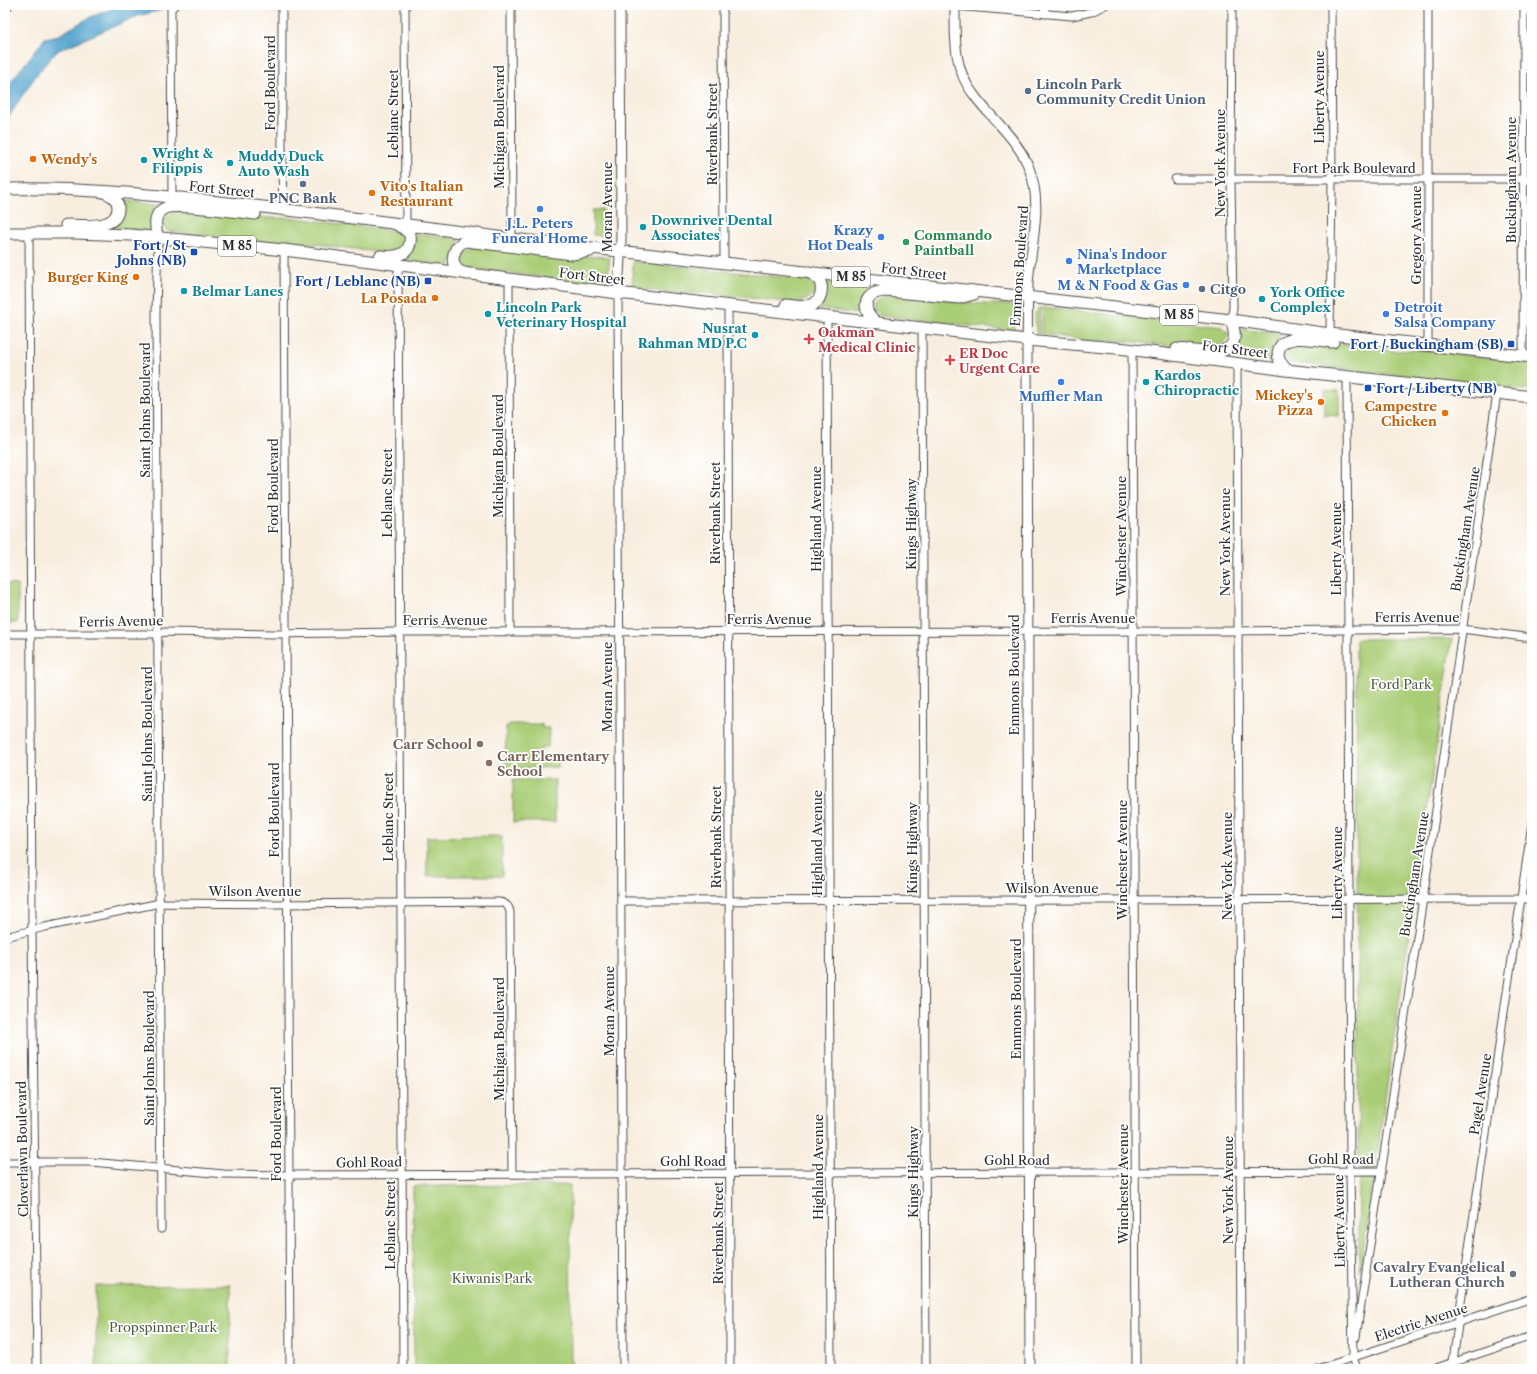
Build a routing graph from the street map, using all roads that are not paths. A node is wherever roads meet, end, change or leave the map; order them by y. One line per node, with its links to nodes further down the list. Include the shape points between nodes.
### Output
1 (8, 5): 15 (street)
2 (175, 5): 25 (street, via 171,9)
3 (282, 5): 26 (street, Ford Boulevard)
4 (405, 5): 29 (street, Leblanc Street)
5 (511, 5): 33 (street, Michigan Boulevard)
6 (620, 5): 36 (street, Moran Avenue)
7 (723, 5): 37 (street, Riverbank Street)
8 (955, 5): 16 (street); 44 (street, Emmons Boulevard, via 955,47 963,75 974,95 1023,155 1033,178 1036,205)
9 (1045, 5): 16 (street)
10 (1105, 5): 16 (street, via 1082,15)
11 (1232, 5): 18 (street, New York Avenue)
12 (1331, 5): 21 (street, Liberty Avenue)
13 (1428, 5): 22 (street, Gregory Avenue)
14 (1524, 5): 19 (street, Buckingham Avenue)
15 (5, 9)
16 (1045, 14)
17 (1175, 178): 18 (street, Fort Park Boulevard)
18 (1231, 179): 21 (street, Fort Park Boulevard); 48 (street, New York Avenue)
19 (1523, 179): 20 (street, Fort Park Boulevard); 22 (street, Fort Park Boulevard); 56 (street, Buckingham Avenue)
20 (1532, 179)
21 (1332, 180): 22 (street, Fort Park Boulevard); 51 (street, Liberty Avenue)
22 (1428, 180): 54 (street, Gregory Avenue)
23 (5, 189): 24 (main road, Fort Street)
24 (101, 191): 25 (main road, Fort Street); 31 (main road, via 113,196 118,206 116,216 107,224 20,225)
25 (172, 197): 26 (main road, Fort Street)
26 (283, 209): 27 (main road, Fort Street)
27 (313, 212): 28 (main road, Fort Street); 32 (main road, via 271,215 187,207 166,208 160,212 156,221)
28 (391, 222): 29 (main road, Fort Street); 35 (main road, via 410,234 410,245 400,256 391,258 292,246)
29 (406, 224): 33 (main road, Fort Street)
30 (29, 232): 31 (main road, Fort Street / M 85); 32 (main road, Fort Street / M 85); 75 (street, Cloverlawn Boulevard)
31 (10, 233)
32 (158, 238): 35 (main road, Fort Street / M 85); 69 (street, Saint Johns Boulevard)
33 (512, 239): 34 (main road, Fort Street)
34 (602, 248): 36 (main road, Fort Street); 39 (main road, via 572,254 466,241 458,245 454,262 458,269)
35 (284, 250): 38 (main road, Fort Street / M 85); 76 (street, Ford Boulevard)
36 (621, 250): 37 (main road, Fort Street); 43 (street, Moran Avenue)
37 (724, 262): 40 (main road, Fort Street, via 809,272)
38 (398, 265): 39 (main road, Fort Street / M 85); 70 (street, Leblanc Street)
39 (468, 275): 41 (main road, Fort Street / M 85)
40 (820, 277): 42 (main road, Fort Street / M 85); 45 (main road, via 821,295 818,301 810,306 731,300)
41 (509, 280): 43 (main road, Fort Street / M 85); 71 (street, Michigan Boulevard)
42 (978, 292): 44 (main road, Fort Street / M 85); 49 (main road, via 959,298 876,292 869,298 866,306 867,314)
43 (618, 293): 45 (main road, Fort Street / M 85); 72 (street, Moran Avenue)
44 (1028, 298): 48 (main road, Fort Street / M 85); 52 (street, Emmons Boulevard)
45 (714, 304): 46 (main road, Fort Street / M 85)
46 (728, 306): 47 (main road, Fort Street / M 85); 73 (street, Riverbank Street)
47 (827, 317): 49 (main road, Fort Street / M 85); 68 (street, Highland Avenue)
48 (1231, 320): 51 (main road, Fort Street / M 85); 55 (main road, via 1235,337 1230,348 1224,351 1139,346)
49 (876, 322): 50 (main road, Fort Street / M 85)
50 (922, 328): 52 (main road, Fort Street / M 85); 64 (street, Kings Highway)
51 (1330, 334): 53 (main road, Fort Street / M 85)
52 (1027, 340): 55 (main road, Fort Street / M 85); 65 (street, Emmons Boulevard)
53 (1410, 343): 54 (main road, Fort Street / M 85); 58 (main road, via 1389,348 1304,338 1291,339 1280,347 1278,354)
54 (1428, 345): 56 (main road, Fort Street / M 85)
55 (1130, 350): 57 (main road, Fort Street / M 85); 66 (street, Winchester Avenue)
56 (1528, 356)
57 (1237, 364): 58 (main road, Fort Street / M 85); 67 (street, New York Avenue)
58 (1286, 370): 59 (main road, Fort Street / M 85)
59 (1347, 377): 60 (main road, Fort Street / M 85); 62 (street, Liberty Avenue)
60 (1497, 394): 61 (main road, Fort Street / M 85); 63 (street, Buckingham Avenue)
61 (1532, 398)
62 (1348, 629): 63 (street, Ferris Avenue); 67 (street, Ferris Avenue); 80 (street, Liberty Avenue)
63 (1462, 629): 77 (street, Ferris Avenue); 81 (street, Buckingham Avenue)
64 (923, 630): 65 (street, Ferris Avenue); 68 (street, Ferris Avenue); 84 (street, Kings Highway)
65 (1027, 630): 66 (street, Ferris Avenue); 88 (street, Emmons Boulevard)
66 (1133, 630): 67 (street, Ferris Avenue); 79 (street, Winchester Avenue)
67 (1238, 630): 85 (street, New York Avenue)
68 (829, 631): 73 (street, Ferris Avenue); 87 (street, Highland Avenue)
69 (158, 632): 75 (street, Ferris Avenue); 76 (street, Ferris Avenue); 90 (street, Saint Johns Boulevard)
70 (400, 632): 71 (street, Ferris Avenue); 76 (street, Ferris Avenue); 91 (street, Leblanc Street)
71 (510, 632): 72 (street, Ferris Avenue)
72 (620, 632): 73 (street, Ferris Avenue); 86 (street, Moran Avenue)
73 (727, 632): 89 (street, Riverbank Street)
74 (5, 634): 75 (street, Ferris Avenue)
75 (31, 634): 94 (street, Cloverlawn Boulevard)
76 (286, 634): 92 (street, Ford Boulevard)
77 (1532, 638)
78 (1532, 824): 82 (street, Pagel Avenue)
79 (1134, 899): 85 (street, Wilson Avenue); 88 (street, Wilson Avenue); 99 (street, Winchester Avenue)
80 (1349, 899): 81 (street, Wilson Avenue); 85 (street, Wilson Avenue); 101 (street, Liberty Avenue)
81 (1422, 899): 82 (street, Wilson Avenue); 102 (street, Buckingham Avenue)
82 (1521, 899): 83 (street, Wilson Avenue); 113 (street, Pagel Avenue)
83 (1532, 899)
84 (924, 900): 87 (street, Wilson Avenue); 88 (street, Wilson Avenue); 104 (street, Kings Highway)
85 (1239, 900): 100 (street, New York Avenue)
86 (621, 901): 89 (street, Wilson Avenue); 106 (street, Moran Avenue)
87 (829, 901): 89 (street, Wilson Avenue); 103 (street, Highland Avenue)
88 (1028, 901): 105 (street, Emmons Boulevard)
89 (728, 902): 107 (street, Riverbank Street)
90 (160, 903): 92 (street, Wilson Avenue); 94 (street, Wilson Avenue); 98 (street, Saint Johns Boulevard)
91 (401, 903): 92 (street, Wilson Avenue); 93 (street, Wilson Avenue, via 499,902); 108 (street, Leblanc Street)
92 (287, 904): 110 (street, Ford Boulevard)
93 (507, 905): 109 (street, Michigan Boulevard, via 510,912)
94 (32, 930): 95 (street, Wilson Avenue); 97 (street, Cloverlawn Boulevard)
95 (5, 937)
96 (5, 1162): 97 (street, Gohl Road)
97 (34, 1162): 98 (street, Gohl Road, via 91,1162); 117 (street, Cloverlawn Boulevard)
98 (161, 1168): 110 (street, Gohl Road, via 224,1174); 111 (street, Saint Johns Boulevard)
99 (1135, 1171): 100 (street, Gohl Road); 105 (street, Gohl Road); 125 (street, Winchester Avenue)
100 (1240, 1171): 101 (street, Gohl Road); 126 (street, New York Avenue)
101 (1350, 1171): 102 (street, Gohl Road); 115 (street, Liberty Avenue)
102 (1382, 1171): 115 (street, Buckingham Avenue)
103 (830, 1172): 104 (street, Gohl Road); 107 (street, Gohl Road); 122 (street, Highland Avenue)
104 (925, 1172): 105 (street, Gohl Road); 123 (street, Kings Highway)
105 (1029, 1172): 124 (street, Emmons Boulevard)
106 (622, 1173): 107 (street, Gohl Road); 109 (street, Gohl Road); 120 (street, Moran Avenue)
107 (730, 1173): 121 (street, Riverbank Street)
108 (402, 1174): 109 (street, Gohl Road); 110 (street, Gohl Road); 119 (street, Leblanc Street)
109 (512, 1174)
110 (288, 1175): 118 (street, Ford Boulevard)
111 (161, 1230)
112 (1532, 1298): 113 (street, Electric Avenue)
113 (1458, 1322): 115 (street, Electric Avenue); 116 (street, Pagel Avenue)
114 (1532, 1336): 116 (street)
115 (1353, 1357): 127 (street, Electric Avenue); 128 (street, Liberty Avenue)
116 (1452, 1366): 129 (street)
117 (37, 1369)
118 (290, 1369)
119 (403, 1369)
120 (623, 1369)
121 (730, 1369)
122 (831, 1369)
123 (926, 1369)
124 (1030, 1369)
125 (1136, 1369)
126 (1241, 1369)
127 (1318, 1369)
128 (1357, 1369)
129 (1433, 1369)

